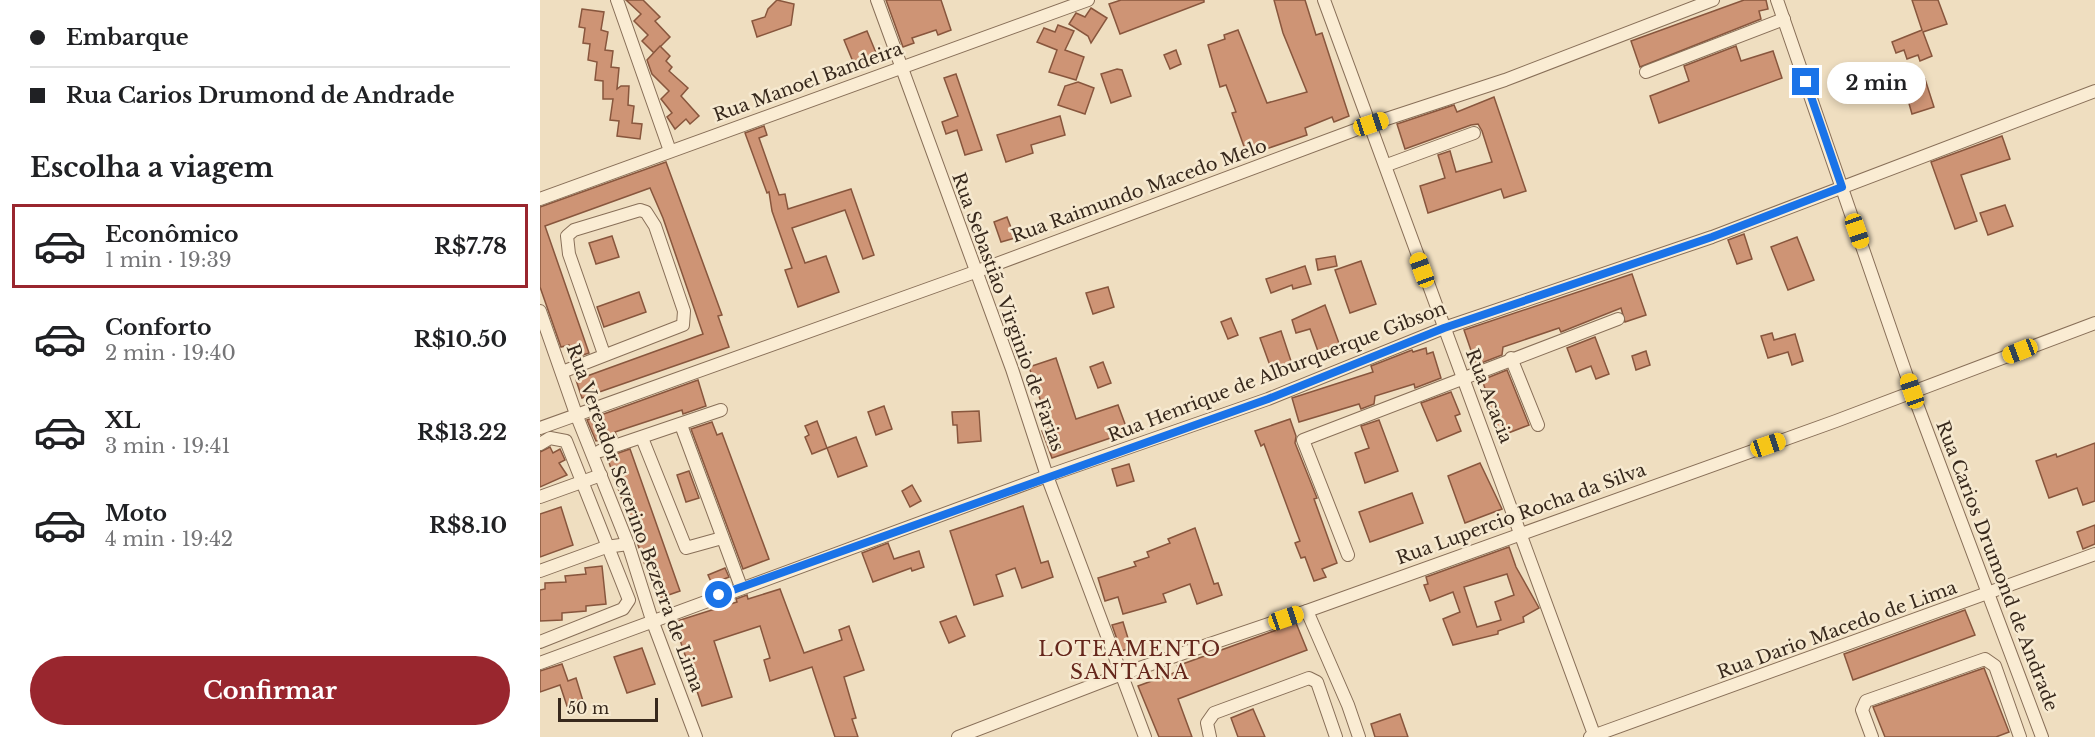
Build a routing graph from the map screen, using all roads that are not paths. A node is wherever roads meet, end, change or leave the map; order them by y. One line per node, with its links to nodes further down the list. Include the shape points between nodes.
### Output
1 (617, 0): 13 (street)
2 (877, 0): 8 (street, Rua Sebastião Virginio de Farias)
3 (1088, 0): 8 (street, Rua Manoel Bandeira)
4 (1324, 0): 11 (street, Rua Acacia)
5 (1713, 0): 11 (street, Rua Raimundo Macedo Melo, via 1505,80)
6 (1777, 0): 7 (street, Rua Carios Drumond de Andrade)
7 (1784, 19): 9 (street); 15 (street, Rua Carios Drumond de Andrade)
8 (900, 68): 13 (street, Rua Manoel Bandeira); 17 (street, Rua Sebastião Virginio de Farias)
9 (1646, 72)
10 (2095, 91): 15 (street, Rua Henrique de Alburquerque Gibson)
11 (1371, 124): 14 (street, Rua Acacia); 17 (street, Rua Raimundo Macedo Melo)
12 (1474, 133): 14 (street)
13 (670, 151): 16 (street, Rua Manoel Bandeira)
14 (1387, 165): 21 (street, Rua Acacia)
15 (1842, 187): 21 (street, Rua Henrique de Alburquerque Gibson, via 1712,237); 26 (street, Rua Carios Drumond de Andrade)
16 (540, 199)
17 (975, 272): 28 (street, Rua Raimundo Macedo Melo); 36 (street, Rua Sebastião Virginio de Farias)
18 (540, 310): 24 (street, Rua Vereador Severino Bezerra de Lima)
19 (1618, 319): 23 (street)
20 (2095, 323): 26 (street, Rua Lupercio Rocha da Silva)
21 (1444, 328): 25 (street, Rua Acacia); 36 (street, Rua Henrique de Alburquerque Gibson, via 1268,399)
22 (604, 354): 22 (street, via 685,322 655,226 646,212 640,210 574,230 567,236 569,254); 24 (street)
23 (1511, 358): 25 (street); 30 (street)
24 (562, 372): 28 (street, Rua Vereador Severino Bezerra de Lima)
25 (1464, 377): 39 (street, Rua Acacia); 44 (street, via 1303,440)
26 (1912, 391): 39 (street, Rua Lupercio Rocha da Silva); 47 (street, Rua Carios Drumond de Andrade)
27 (720, 410): 29 (street)
28 (576, 414): 31 (street, Rua Raimundo Macedo Melo); 35 (street, Rua Vereador Severino Bezerra de Lima)
29 (681, 425): 32 (street); 40 (street)
30 (1538, 425)
31 (540, 428)
32 (642, 438): 34 (street); 40 (street, via 686,548)
33 (540, 444): 37 (street, via 550,438 566,441)
34 (600, 451)
35 (601, 475): 37 (street); 41 (street, Rua Vereador Severino Bezerra de Lima)
36 (1047, 476): 46 (street, Rua Henrique de Alburquerque Gibson); 52 (street, Rua Sebastião Virginio de Farias)
37 (582, 482): 38 (street); 42 (street)
38 (540, 497)
39 (1520, 533): 48 (street, Rua Lupercio Rocha da Silva); 57 (street, Rua Acacia)
40 (722, 538): 46 (street)
41 (628, 544): 42 (street); 49 (street, Rua Vereador Severino Bezerra de Lima)
42 (606, 547): 45 (street); 50 (street, via 629,600 626,607)
43 (2095, 554): 47 (street, Rua Dario Macedo de Lima)
44 (1348, 555)
45 (540, 571)
46 (741, 587): 49 (street, Rua Henrique de Alburquerque Gibson)
47 (1989, 593): 53 (street, Rua Carios Drumond de Andrade); 57 (street, Rua Dario Macedo de Lima)
48 (1307, 611): 52 (street, Rua Lupercio Rocha da Silva); 54 (street)
49 (652, 620): 51 (street, Rua Henrique de Alburquerque Gibson); 58 (street, Rua Vereador Severino Bezerra de Lima)
50 (540, 642)
51 (540, 663)
52 (1122, 674): 59 (street, Rua Lupercio Rocha da Silva); 60 (street, Rua Sebastião Virginio de Farias)
53 (2027, 697): 55 (street); 66 (street, Rua Carios Drumond de Andrade)
54 (1348, 705): 56 (street); 63 (street)
55 (2008, 705): 64 (street, via 1995,666 1985,660 1866,701 1862,710); 65 (street)
56 (1329, 716): 61 (street, via 1317,682 1304,679 1214,713 1207,723); 62 (street)
57 (1593, 736)
58 (696, 737)
59 (958, 737)
60 (1145, 737)
61 (1210, 737)
62 (1336, 737)
63 (1359, 737)
64 (1872, 737)
65 (2020, 737)
66 (2042, 737)

